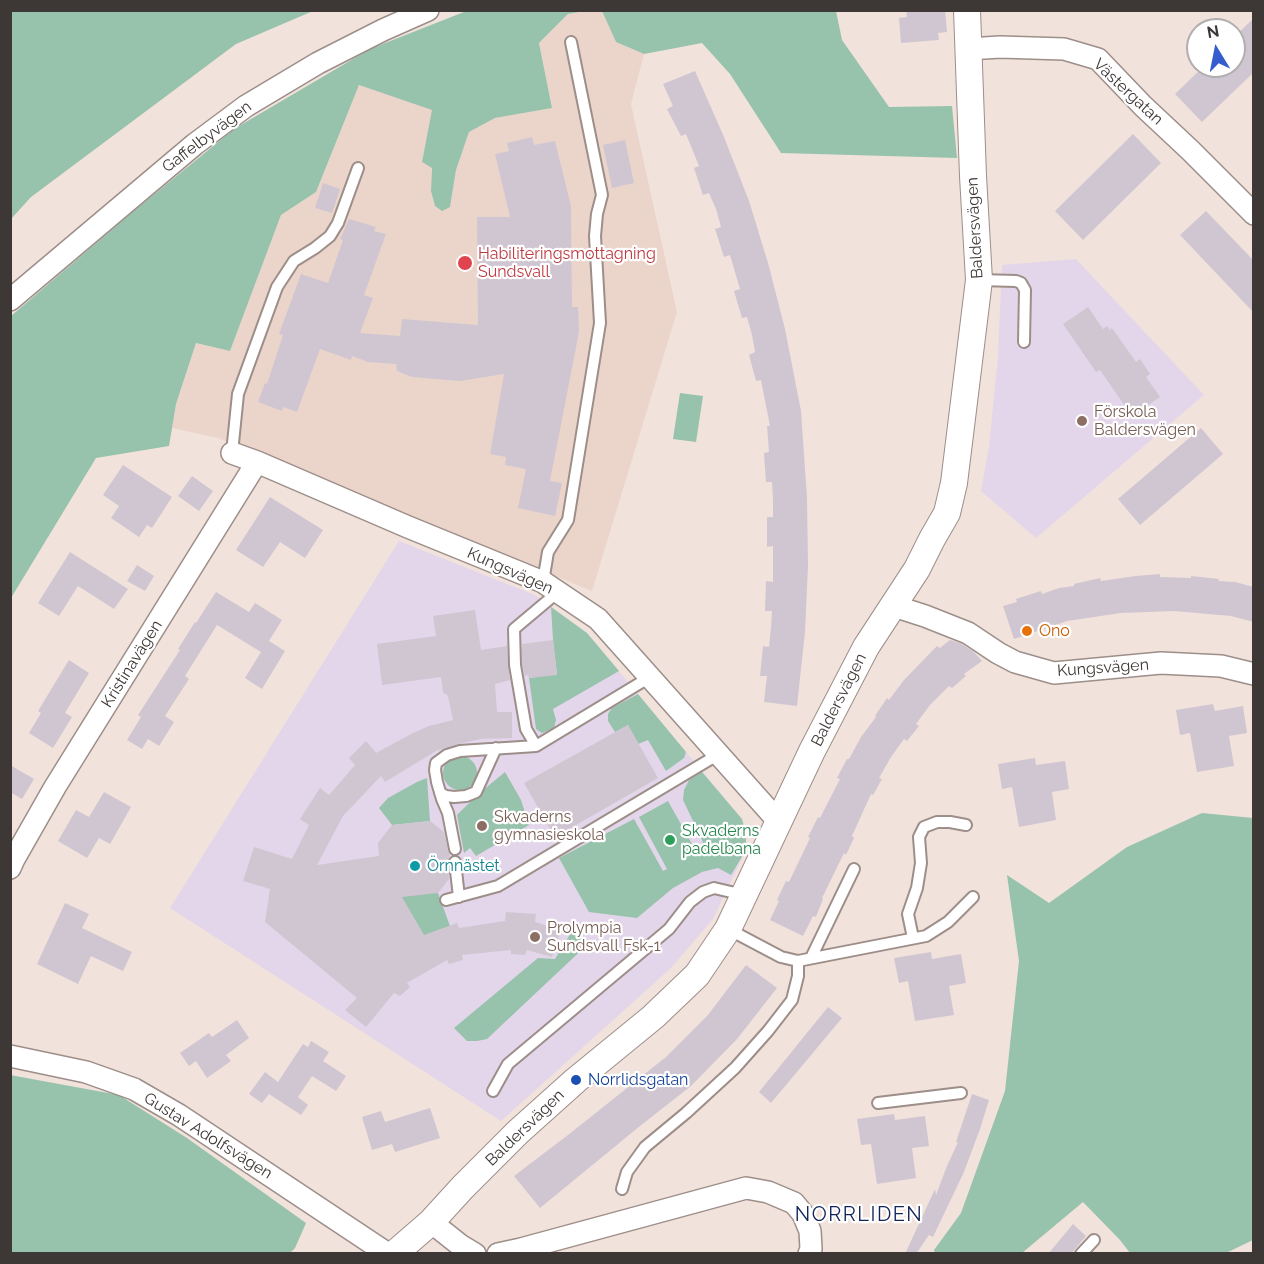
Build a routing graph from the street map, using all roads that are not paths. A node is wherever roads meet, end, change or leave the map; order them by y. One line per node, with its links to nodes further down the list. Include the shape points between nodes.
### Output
1 (428, 10): 8 (street, Gaffelbyvägen, via 318,63 246,106 195,144)
2 (966, 10): 4 (street, Baldersvägen)
3 (571, 42): 12 (lane, via 602,195 595,237 600,323 568,520 549,552)
4 (968, 49): 6 (street, Västergatan, via 1064,49 1098,59); 7 (street, Baldersvägen)
5 (358, 168): 10 (lane, via 330,236 294,261 277,287 238,394)
6 (1254, 214)
7 (979, 280): 9 (lane, via 1022,283 1026,290); 13 (street, Baldersvägen, via 947,513)
8 (10, 300)
9 (1024, 342)
10 (232, 453): 11 (street, Kungsvägen)
11 (257, 462): 12 (street, Kungsvägen); 24 (street, Kristinavägen, via 55,787)
12 (551, 587): 15 (street, Kungsvägen, via 598,619); 16 (lane, via 514,629 515,664 526,729)
13 (894, 606): 14 (street, Kungsvägen, via 968,633 1015,662 1054,673 1161,663 1221,666); 20 (street, Baldersvägen, via 866,647)
14 (1254, 674)
15 (650, 677): 16 (lane); 18 (street, Kungsvägen)
16 (536, 746): 17 (lane)
17 (496, 748): 19 (lane, via 476,792 454,797); 19 (lane, via 459,751 436,763)
18 (719, 754): 20 (street, Kungsvägen); 26 (lane, via 498,886)
19 (440, 793): 22 (lane)
20 (779, 822): 27 (street, Baldersvägen)
21 (966, 825): 31 (lane, via 937,822 924,827 919,837 919,880 908,914)
22 (455, 849)
23 (455, 862): 26 (lane)
24 (10, 868)
25 (854, 869): 32 (lane)
26 (459, 897): 29 (lane)
27 (744, 897): 30 (street, Baldersvägen); 35 (lane, via 714,888 690,902 669,929 508,1064)
28 (973, 897): 31 (lane, via 948,922 926,936)
29 (446, 900)
30 (728, 929): 33 (lane, via 781,957); 39 (street, Baldersvägen, via 690,982 518,1132)
31 (913, 938): 32 (lane)
32 (811, 958): 33 (lane)
33 (798, 961): 38 (lane, via 792,1000 735,1068 645,1147 627,1172)
34 (10, 1056): 41 (street, Gustav Adolfsvägen, via 86,1072 134,1089)
35 (493, 1091)
36 (961, 1093): 37 (lane)
37 (878, 1103)
38 (622, 1189)
39 (430, 1222): 42 (street, Baldersvägen); 43 (street)
40 (1094, 1240): 46 (lane)
41 (388, 1254)
42 (394, 1254)
43 (475, 1254)
44 (498, 1254): 45 (street, via 746,1188 794,1203 810,1231)
45 (809, 1254)
46 (1081, 1254)

